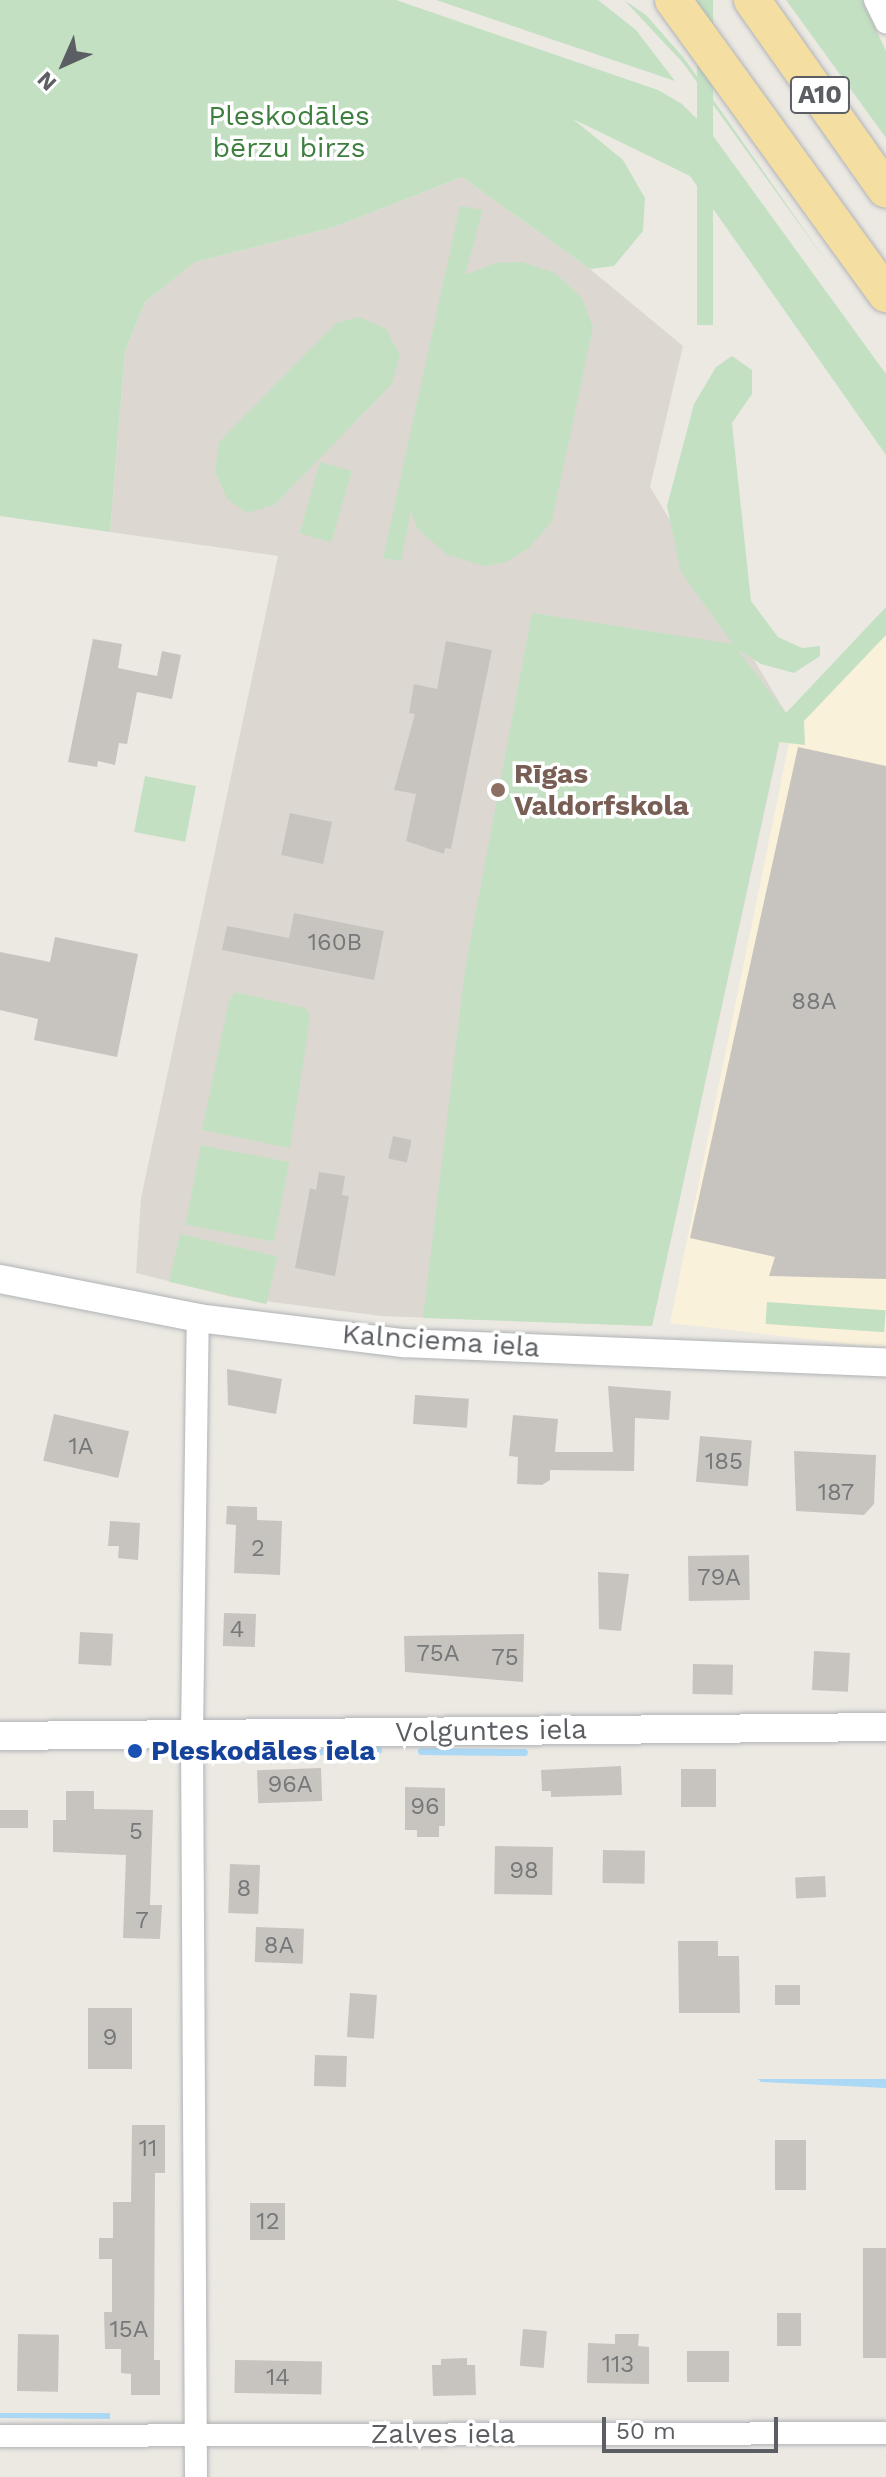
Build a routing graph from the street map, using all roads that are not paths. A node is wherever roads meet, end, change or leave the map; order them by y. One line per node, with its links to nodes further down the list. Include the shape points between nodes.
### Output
1 (673, 0): 6 (highway, A10)
2 (752, 0): 5 (highway, A10)
3 (875, 0): 4 (street)
4 (886, 23)
5 (886, 190)
6 (886, 294)
7 (0, 1279): 8 (street, Kalnciema iela)
8 (198, 1318): 9 (street, Kalnciema iela, via 403,1343); 11 (street)
9 (886, 1362)
10 (886, 1727): 11 (street, Volguntes iela)
11 (192, 1733): 12 (street, Volguntes iela); 15 (street)
12 (0, 1736)
13 (886, 2433): 15 (street, Zalves iela)
14 (0, 2436): 15 (street, Zalves iela)
15 (196, 2436): 16 (street)
16 (196, 2477)

